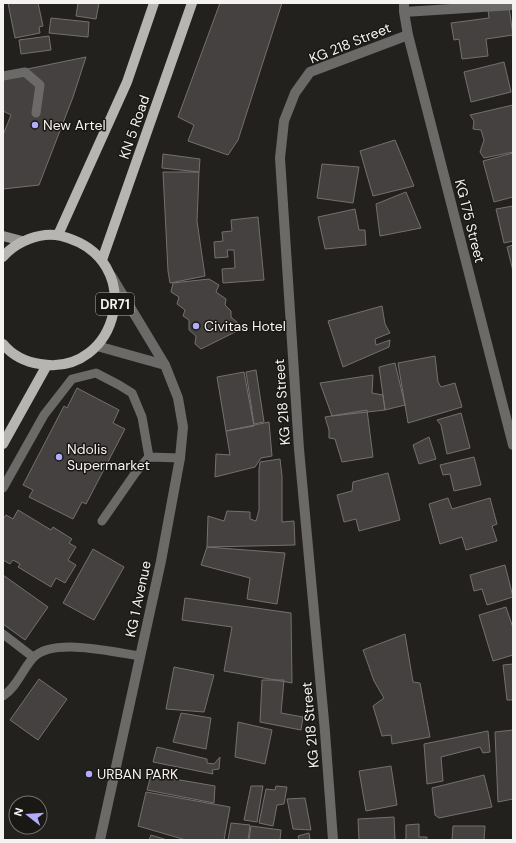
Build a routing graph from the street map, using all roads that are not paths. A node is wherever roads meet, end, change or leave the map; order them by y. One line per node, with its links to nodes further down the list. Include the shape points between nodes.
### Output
1 (154, 3): 8 (main road, KN 5 Road, via 127,82)
2 (192, 3): 12 (main road, KN 5 Road)
3 (513, 5): 4 (street)
4 (404, 7): 5 (street, KG 175 Street)
5 (408, 35): 19 (street, KG 175 Street); 29 (street, KG 218 Street, via 310,72 295,93 284,121 280,158 299,449 325,732)
6 (3, 76): 7 (lane, via 25,72 40,85)
7 (36, 113)
8 (58, 235): 10 (main road, DR71, via 39,236); 12 (main road, DR71, via 74,239 90,248)
9 (3, 236): 10 (main road)
10 (22, 242): 11 (main road, DR71)
11 (3, 257)
12 (102, 260): 13 (main road, DR71)
13 (110, 273): 15 (main road, DR71, via 115,292 114,312 108,330); 17 (street, KG 1 Avenue)
14 (3, 346): 16 (main road, DR71, via 17,356)
15 (96, 346): 16 (main road, DR71, via 82,357 65,364); 17 (street)
16 (47, 365): 18 (main road)
17 (165, 365): 21 (street, KG 1 Avenue, via 178,398 183,427)
18 (3, 444)
19 (513, 445)
20 (148, 457): 21 (lane); 22 (lane, via 142,417 132,394 96,374 72,379 44,415); 23 (lane)
21 (180, 458): 25 (street, KG 1 Avenue)
22 (3, 488)
23 (102, 520)
24 (3, 634): 26 (lane)
25 (140, 656): 26 (lane, via 62,646 49,648); 28 (street, KG 1 Avenue)
26 (33, 657): 27 (lane, via 10,692)
27 (3, 696)
28 (100, 840)
29 (332, 840)

